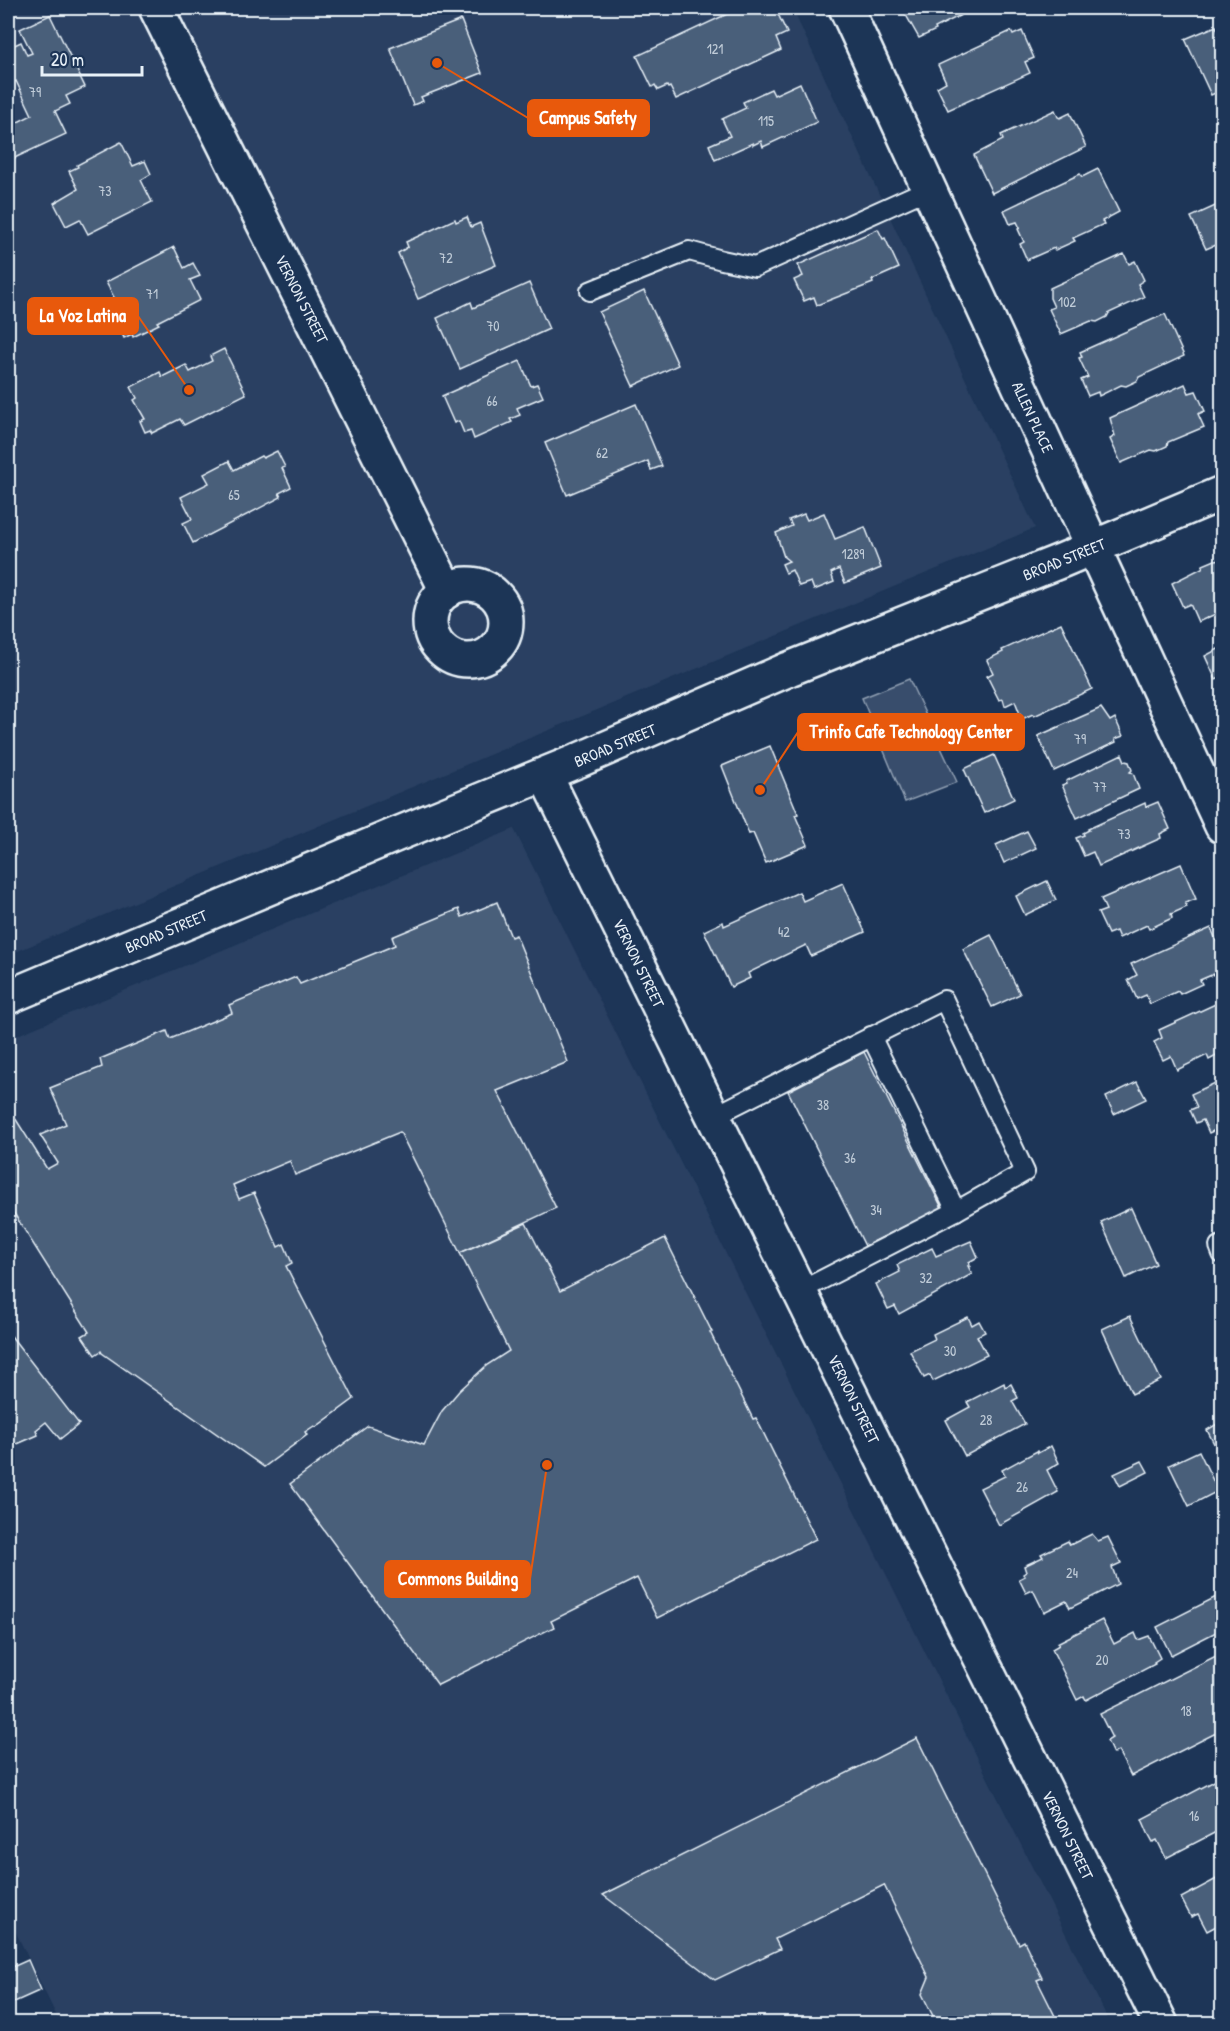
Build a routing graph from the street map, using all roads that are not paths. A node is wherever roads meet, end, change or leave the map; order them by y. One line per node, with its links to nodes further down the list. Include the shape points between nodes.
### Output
1 (156, 8): 7 (street, VERNON STREET)
2 (846, 8): 3 (street, ALLEN PLACE)
3 (928, 189): 4 (lane, via 755,267 689,251); 6 (street, ALLEN PLACE)
4 (590, 291)
5 (1222, 493): 6 (street, BROAD STREET)
6 (1093, 547): 8 (street, BROAD STREET, via 789,669); 9 (street, ALLEN PLACE)
7 (447, 591)
8 (545, 775): 10 (street, BROAD STREET); 12 (street, VERNON STREET)
9 (1222, 826)
10 (8, 997)
11 (871, 1036): 12 (lane); 13 (lane); 13 (lane, via 944,1000 1025,1173)
12 (714, 1116): 16 (street, VERNON STREET)
13 (956, 1211): 16 (lane)
14 (1222, 1245): 15 (lane)
15 (1222, 1254)
16 (801, 1291): 17 (street, VERNON STREET)
17 (1161, 2024)

